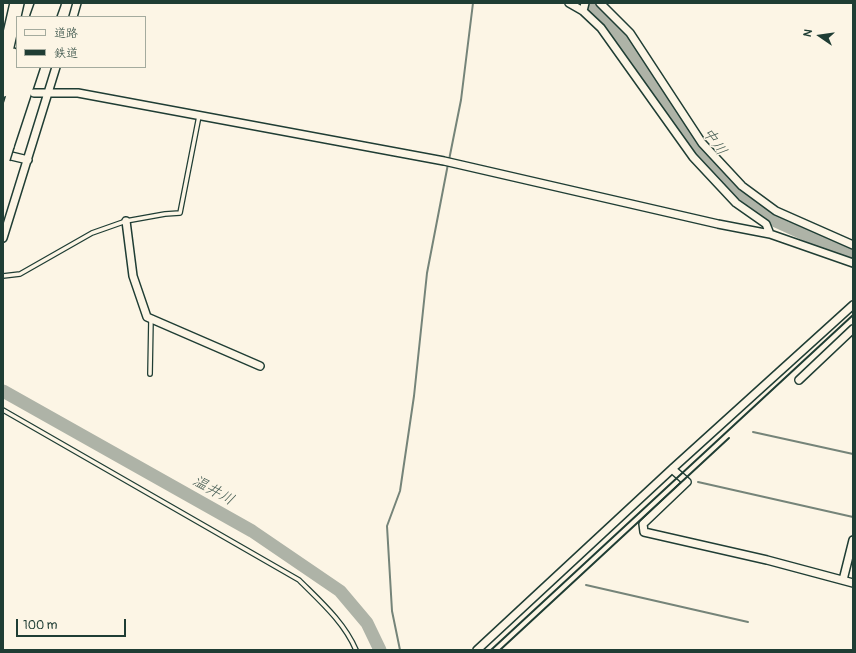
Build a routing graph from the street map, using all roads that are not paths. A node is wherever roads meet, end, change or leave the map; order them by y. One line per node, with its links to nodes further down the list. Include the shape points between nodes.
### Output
1 (17, 3): 14 (highway)
2 (26, 3): 9 (highway)
3 (42, 3): 10 (highway)
4 (54, 3): 11 (highway)
5 (77, 3): 12 (street)
6 (569, 3): 8 (street)
7 (600, 3): 29 (street, via 630,33 702,143 742,186 776,211)
8 (584, 7): 27 (street, via 693,157 736,203 766,224)
9 (23, 16)
10 (37, 16)
11 (49, 16)
12 (73, 16)
13 (16, 43): 18 (highway)
14 (3, 64)
15 (22, 68): 22 (highway)
16 (33, 68): 23 (highway)
17 (56, 68): 19 (street)
18 (3, 90)
19 (48, 93): 20 (street); 21 (street, via 78,93); 25 (street)
20 (34, 94)
21 (199, 116): 26 (lane, via 180,213); 27 (street, via 448,162)
22 (3, 128)
23 (5, 150): 24 (highway, bridge); 25 (street)
24 (3, 159)
25 (28, 160): 28 (street)
26 (126, 221): 31 (lane, via 92,233 20,274); 33 (street, via 133,276 147,317)
27 (770, 234): 30 (street)
28 (3, 238)
29 (853, 245)
30 (853, 263)
31 (3, 276)
32 (853, 305): 39 (street)
33 (151, 319): 35 (street); 36 (lane)
34 (853, 329): 37 (street)
35 (260, 366)
36 (150, 374)
37 (799, 380)
38 (3, 410): 43 (lane, via 299,580 330,610 350,635)
39 (672, 469): 41 (street, via 687,482 643,524 644,532); 44 (street)
40 (853, 540): 41 (street)
41 (843, 580): 42 (street)
42 (853, 583)
43 (356, 650)
44 (477, 650)

